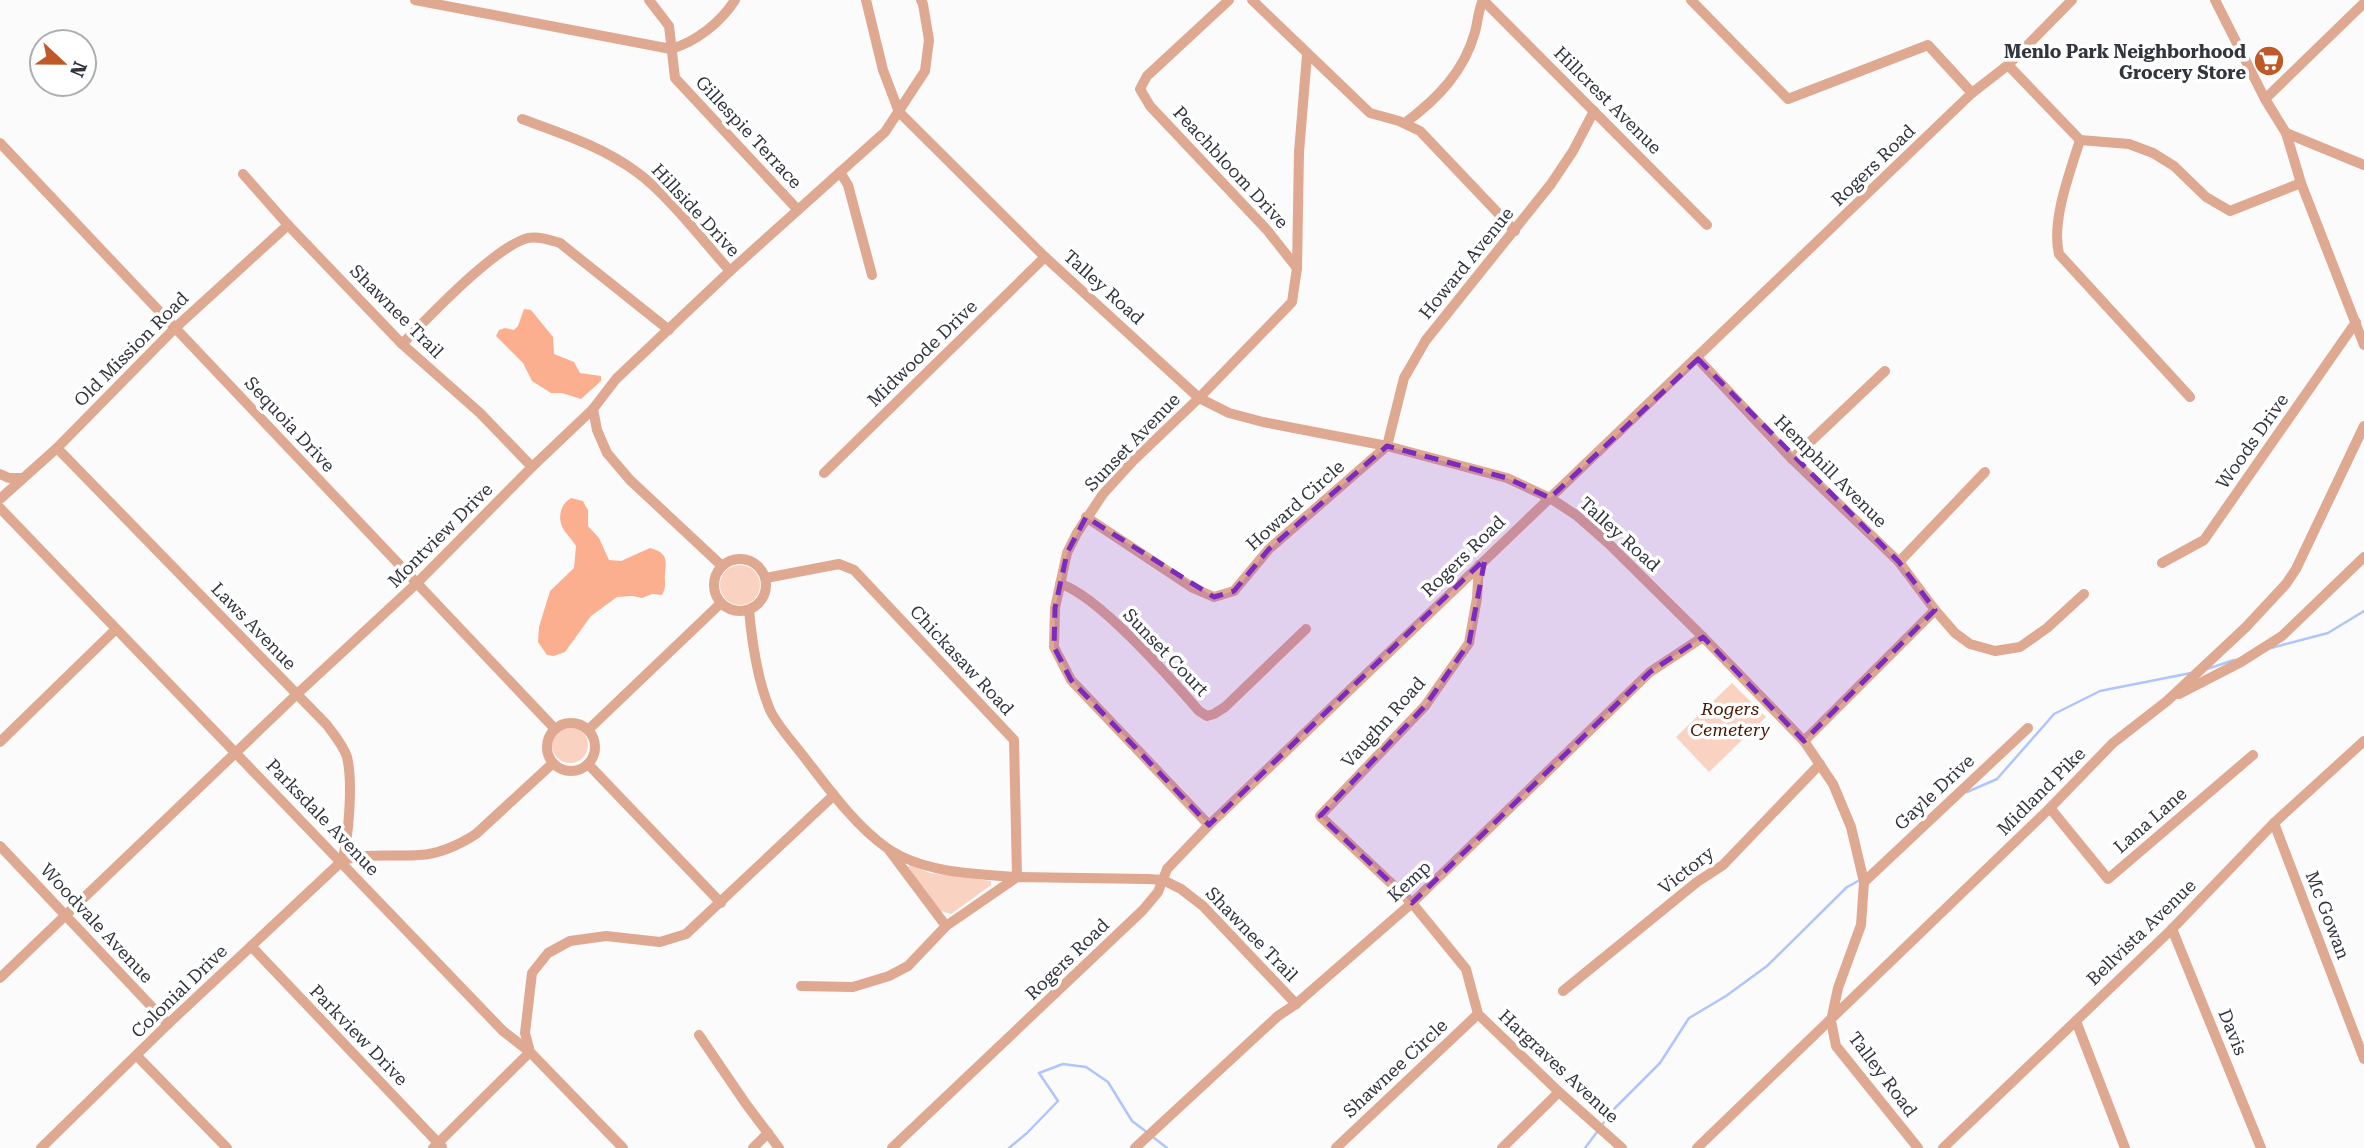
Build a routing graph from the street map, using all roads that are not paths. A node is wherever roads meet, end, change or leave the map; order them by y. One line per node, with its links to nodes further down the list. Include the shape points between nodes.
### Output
1 (415, 0): 14 (street)
2 (649, 0): 14 (street, Gillespie Terrace, via 669,26)
3 (735, 0): 14 (street, via 687,45)
4 (866, 0): 20 (street, Talley Road, via 883,69)
5 (921, 0): 20 (street, via 929,40 925,71)
6 (1230, 0): 13 (street)
7 (1252, 0): 15 (street)
8 (1483, 0): 19 (street, Hillcrest Avenue); 22 (street, via 1457,73)
9 (1691, 0): 17 (street, via 1788,99 1928,45)
10 (2071, 0): 16 (street, Rogers Road)
11 (2215, 0): 18 (street)
12 (2364, 3): 18 (street)
13 (1216, 4): 35 (street, Peachbloom Drive, via 1140,89 1150,106)
14 (671, 49): 30 (street, Gillespie Terrace, via 675,78)
15 (1307, 55): 22 (street, via 1370,113); 35 (street, Sunset Avenue)
16 (2008, 65): 17 (street, Rogers Road); 24 (street)
17 (1972, 93): 43 (street, Rogers Road)
18 (2265, 99): 23 (street)
19 (1594, 111): 32 (street, Hillcrest Avenue); 33 (street, Howard Avenue, via 1573,151)
20 (900, 112): 27 (street, Montview Drive); 34 (street, Talley Road)
21 (522, 119): 36 (street, Hillside Drive, via 583,141 641,175)
22 (1405, 123): 33 (street, via 1420,131)
23 (2286, 133): 26 (street); 29 (street)
24 (2080, 140): 29 (street, via 2129,144 2152,153 2230,211); 45 (street, via 2065,190 2056,241 2059,254)
25 (0, 143): 39 (street, Sequoia Drive)
26 (2364, 165)
27 (840, 172): 30 (street, Montview Drive); 37 (street, via 848,185)
28 (243, 174): 31 (street, Shawnee Trail)
29 (2301, 183): 38 (street)
30 (798, 210): 36 (street, Montview Drive)
31 (288, 225): 39 (street, Old Mission Road); 41 (street, Shawnee Trail)
32 (1707, 225)
33 (1515, 231): 49 (street, Howard Avenue, via 1426,340 1404,378)
34 (1045, 257): 46 (street, Talley Road); 54 (street, Midwoode Drive)
35 (1297, 268): 46 (street, Sunset Avenue, via 1292,302)
36 (730, 271): 40 (street, Montview Drive)
37 (872, 275)
38 (2357, 323): 42 (street); 63 (street, Woods Drive, via 2204,540)
39 (175, 328): 50 (street, Old Mission Road); 67 (street, Sequoia Drive)
40 (668, 330): 41 (street, via 560,243 540,237 511,245); 47 (street, Montview Drive, via 616,379)
41 (402, 344): 52 (street, Shawnee Trail)
42 (2364, 345)
43 (1698, 359): 51 (street, Hemphill Avenue); 57 (street, Rogers Road)
44 (1885, 371): 51 (street)
45 (2190, 397)
46 (1199, 398): 49 (street, Talley Road, via 1229,413 1263,422); 60 (street, Sunset Avenue, via 1133,461)
47 (593, 409): 52 (street, Montview Drive); 65 (street, via 607,453)
48 (2364, 426): 77 (street, Midland Pike, via 2291,577 2246,627)
49 (1387, 446): 57 (street, Talley Road, via 1507,478); 60 (street, Howard Circle, via 1269,549 1234,591 1214,597)
50 (57, 448): 56 (street, Old Mission Road); 76 (street, Laws Avenue)
51 (1791, 459): 62 (street, Hemphill Avenue)
52 (532, 467): 67 (street, Montview Drive)
53 (1985, 472): 62 (street)
54 (824, 473)
55 (0, 474): 56 (street)
56 (23, 478): 58 (street, Old Mission Road)
57 (1550, 498): 64 (street, Rogers Road); 75 (street, Talley Road, via 1608,543)
58 (0, 499)
59 (0, 508): 73 (street, Parksdale Avenue)
60 (1086, 517): 68 (street, Sunset Avenue, via 1067,553)
61 (2364, 557): 77 (street, via 2281,636)
62 (1899, 562): 72 (street, Hemphill Avenue)
63 (2162, 563)
64 (1479, 565): 91 (street, Vaughn Road, via 1469,643 1425,706); 93 (street, Rogers Road)
65 (722, 566): 66 (street, via 740,559 751,561); 70 (street, via 714,584)
66 (766, 578): 71 (street, via 763,598); 97 (street, Chickasaw Road, via 839,564 854,570 1014,740)
67 (417, 583): 76 (street, Montview Drive); 79 (street, Sequoia Drive)
68 (1060, 584): 74 (street, Sunset Court, via 1119,627 1207,716 1225,707); 93 (street, Sunset Avenue, via 1054,648 1071,680)
69 (2084, 594): 72 (street, Hemphill Avenue, via 2020,646 1995,651 1970,644)
70 (721, 603): 71 (street, via 738,611); 80 (street)
71 (750, 610): 89 (street, via 751,635 771,710)
72 (1935, 610): 81 (street)
73 (116, 629): 83 (street); 84 (street, Parksdale Avenue)
74 (1306, 629)
75 (1703, 637): 81 (street, Talley Road); 101 (street, Kemp, via 1650,672)
76 (296, 695): 84 (street, Montview Drive); 96 (street, Laws Avenue, via 327,725 346,756 347,843)
77 (2167, 701): 90 (street, Midland Pike, via 2113,743)
78 (2028, 728): 99 (street, Gayle Drive)
79 (555, 729): 80 (street, via 575,723); 86 (street, via 548,739)
80 (588, 730): 87 (street, via 594,754)
81 (1804, 741): 88 (street, Talley Road)
82 (2364, 741): 92 (street, Bellvista Avenue)
83 (0, 742)
84 (235, 754): 96 (street, Parksdale Avenue); 102 (street, Montview Drive)
85 (2253, 755): 90 (street, Lana Lane, via 2108,879)
86 (553, 763): 87 (street, via 576,770); 96 (street, via 461,843 422,855 355,856)
87 (588, 764): 100 (street)
88 (1820, 764): 99 (street, Talley Road, via 1851,827); 108 (street, Victory, via 1723,865)
89 (834, 795): 95 (street); 100 (street)
90 (2050, 808): 111 (street, Midland Pike)
91 (1320, 816): 101 (street, Hargraves Avenue)
92 (2274, 823): 104 (street, Bellvista Avenue); 117 (street, Mc Gowan)
93 (1209, 825): 98 (street, Rogers Road, via 1167,869)
94 (0, 846): 102 (street, Woodvale Avenue)
95 (888, 849): 97 (street, via 961,873); 103 (street)
96 (342, 861): 105 (street, Colonial Drive); 115 (street, Parksdale Avenue, via 503,1031)
97 (1017, 877): 98 (street); 103 (street)
98 (1163, 880): 109 (street, Shawnee Trail, via 1203,906); 126 (street, Rogers Road, via 1143,911)
99 (1864, 882): 111 (street, Talley Road, via 1861,925)
100 (721, 903): 115 (street, via 686,934 660,942 606,936 570,941 548,953 532,973 525,1032)
101 (1412, 903): 109 (street, Kemp); 110 (street, Hargraves Avenue, via 1466,969)
102 (67, 915): 106 (street, Montview Drive); 113 (street, Woodvale Avenue)
103 (946, 926): 107 (street, via 908,965 889,976 853,987)
104 (2172, 929): 112 (street, Bellvista Avenue); 135 (street, Davis)
105 (251, 946): 113 (street, Colonial Drive); 120 (street, Parkview Drive)
106 (0, 978)
107 (801, 986)
108 (1563, 991)
109 (1296, 1004): 127 (street, Kemp)
110 (1478, 1014): 118 (street, Hargraves Avenue); 128 (street, Shawnee Circle)
111 (1831, 1021): 131 (street, Midland Pike); 132 (street, Talley Road, via 1836,1046)
112 (2076, 1021): 133 (street, Bellvista Avenue); 134 (street)
113 (168, 1024): 116 (street, Colonial Drive)
114 (699, 1035): 119 (street)
115 (530, 1052): 120 (street); 123 (street, Parksdale Avenue)
116 (137, 1056): 121 (street, Colonial Drive); 122 (street)
117 (2364, 1059)
118 (1559, 1092): 129 (street); 130 (street, Hargraves Avenue)
119 (768, 1133): 124 (street); 125 (street)
120 (438, 1146)
121 (41, 1148)
122 (228, 1148)
123 (624, 1148)
124 (753, 1148)
125 (779, 1148)
126 (892, 1148)
127 (1135, 1148)
128 (1336, 1148)
129 (1502, 1148)
130 (1622, 1148)
131 (1697, 1148)
132 (1918, 1148)
133 (1943, 1148)
134 (2125, 1148)
135 (2260, 1148)

